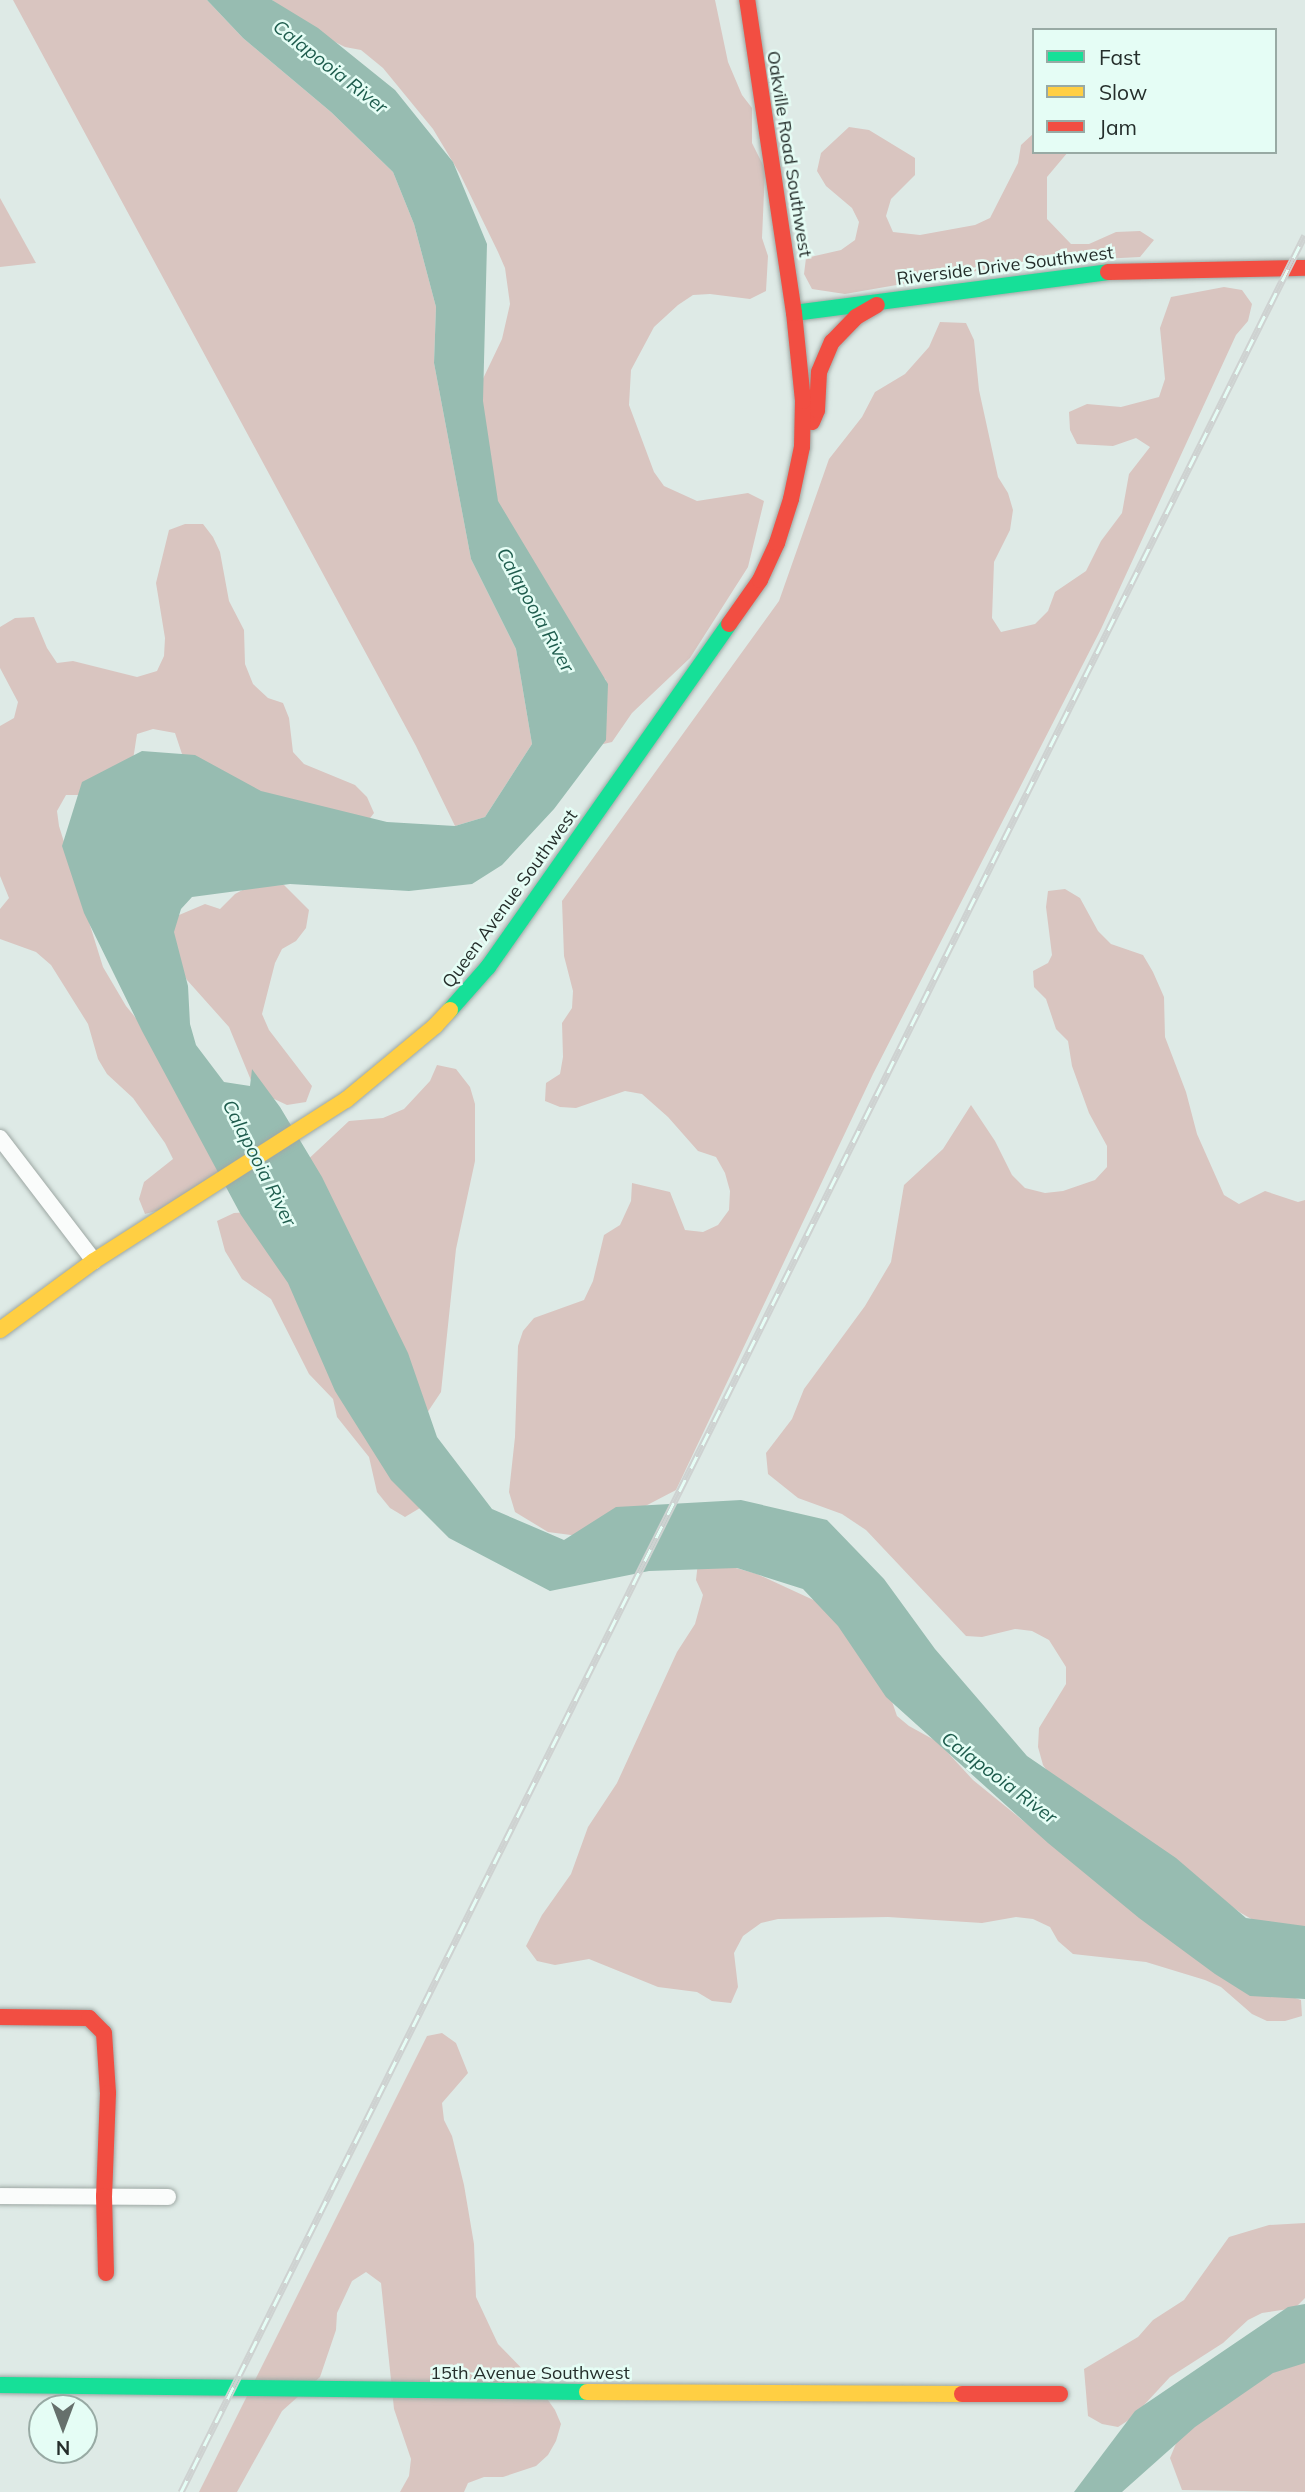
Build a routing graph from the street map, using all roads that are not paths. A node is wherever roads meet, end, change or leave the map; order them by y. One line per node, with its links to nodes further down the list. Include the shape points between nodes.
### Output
1 (747, 0): 4 (street, Oakville Road Southwest)
2 (1305, 268): 3 (street, Riverside Drive Southwest, via 1086,273)
3 (886, 300): 4 (street, Riverside Drive Southwest); 5 (street, via 856,317 832,342 820,372 817,410)
4 (794, 313): 5 (street, Queen Avenue Southwest, via 803,401)
5 (802, 447): 7 (street, Queen Avenue Southwest, via 778,543 748,599 471,987 384,1071 319,1118)
6 (0, 1138): 7 (street)
7 (94, 1261): 8 (street, Queen Avenue Southwest)
8 (0, 1330)
9 (0, 2017): 11 (street, via 89,2018 104,2033 108,2093)
10 (0, 2196): 11 (street)
11 (104, 2196): 12 (street); 13 (street)
12 (168, 2197)
13 (106, 2273)
14 (0, 2385): 15 (street, 15th Avenue Southwest)
15 (1060, 2394)

